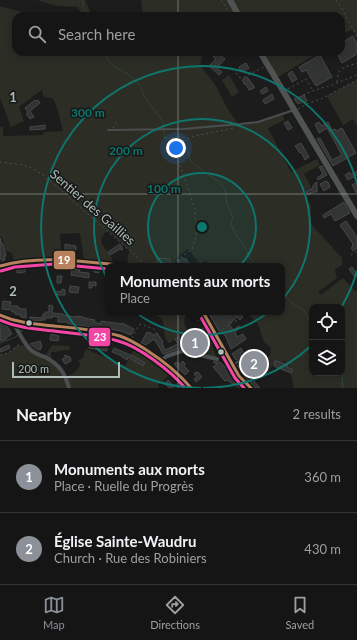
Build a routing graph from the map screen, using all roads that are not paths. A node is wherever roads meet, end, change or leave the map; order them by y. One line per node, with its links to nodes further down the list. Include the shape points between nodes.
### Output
1 (230, 0): 2 (main road)
2 (236, 12)
3 (263, 56): 4 (main road)
4 (295, 110): 5 (lane, via 258,122 240,124 168,130); 6 (main road)
5 (108, 130)
6 (357, 216)
7 (105, 263): 8 (street, via 55,259 14,262)
8 (0, 266)
9 (0, 315): 11 (street)
10 (205, 315): 15 (street)
11 (13, 321): 13 (street, via 121,336); 16 (street, via 31,350 58,365 65,374)
12 (217, 359): 13 (street, via 182,351)
13 (162, 360): 17 (street, via 180,374)
14 (248, 364): 15 (lane, via 238,362)
15 (233, 365): 18 (street)
16 (69, 388)
17 (191, 388)
18 (250, 388)

